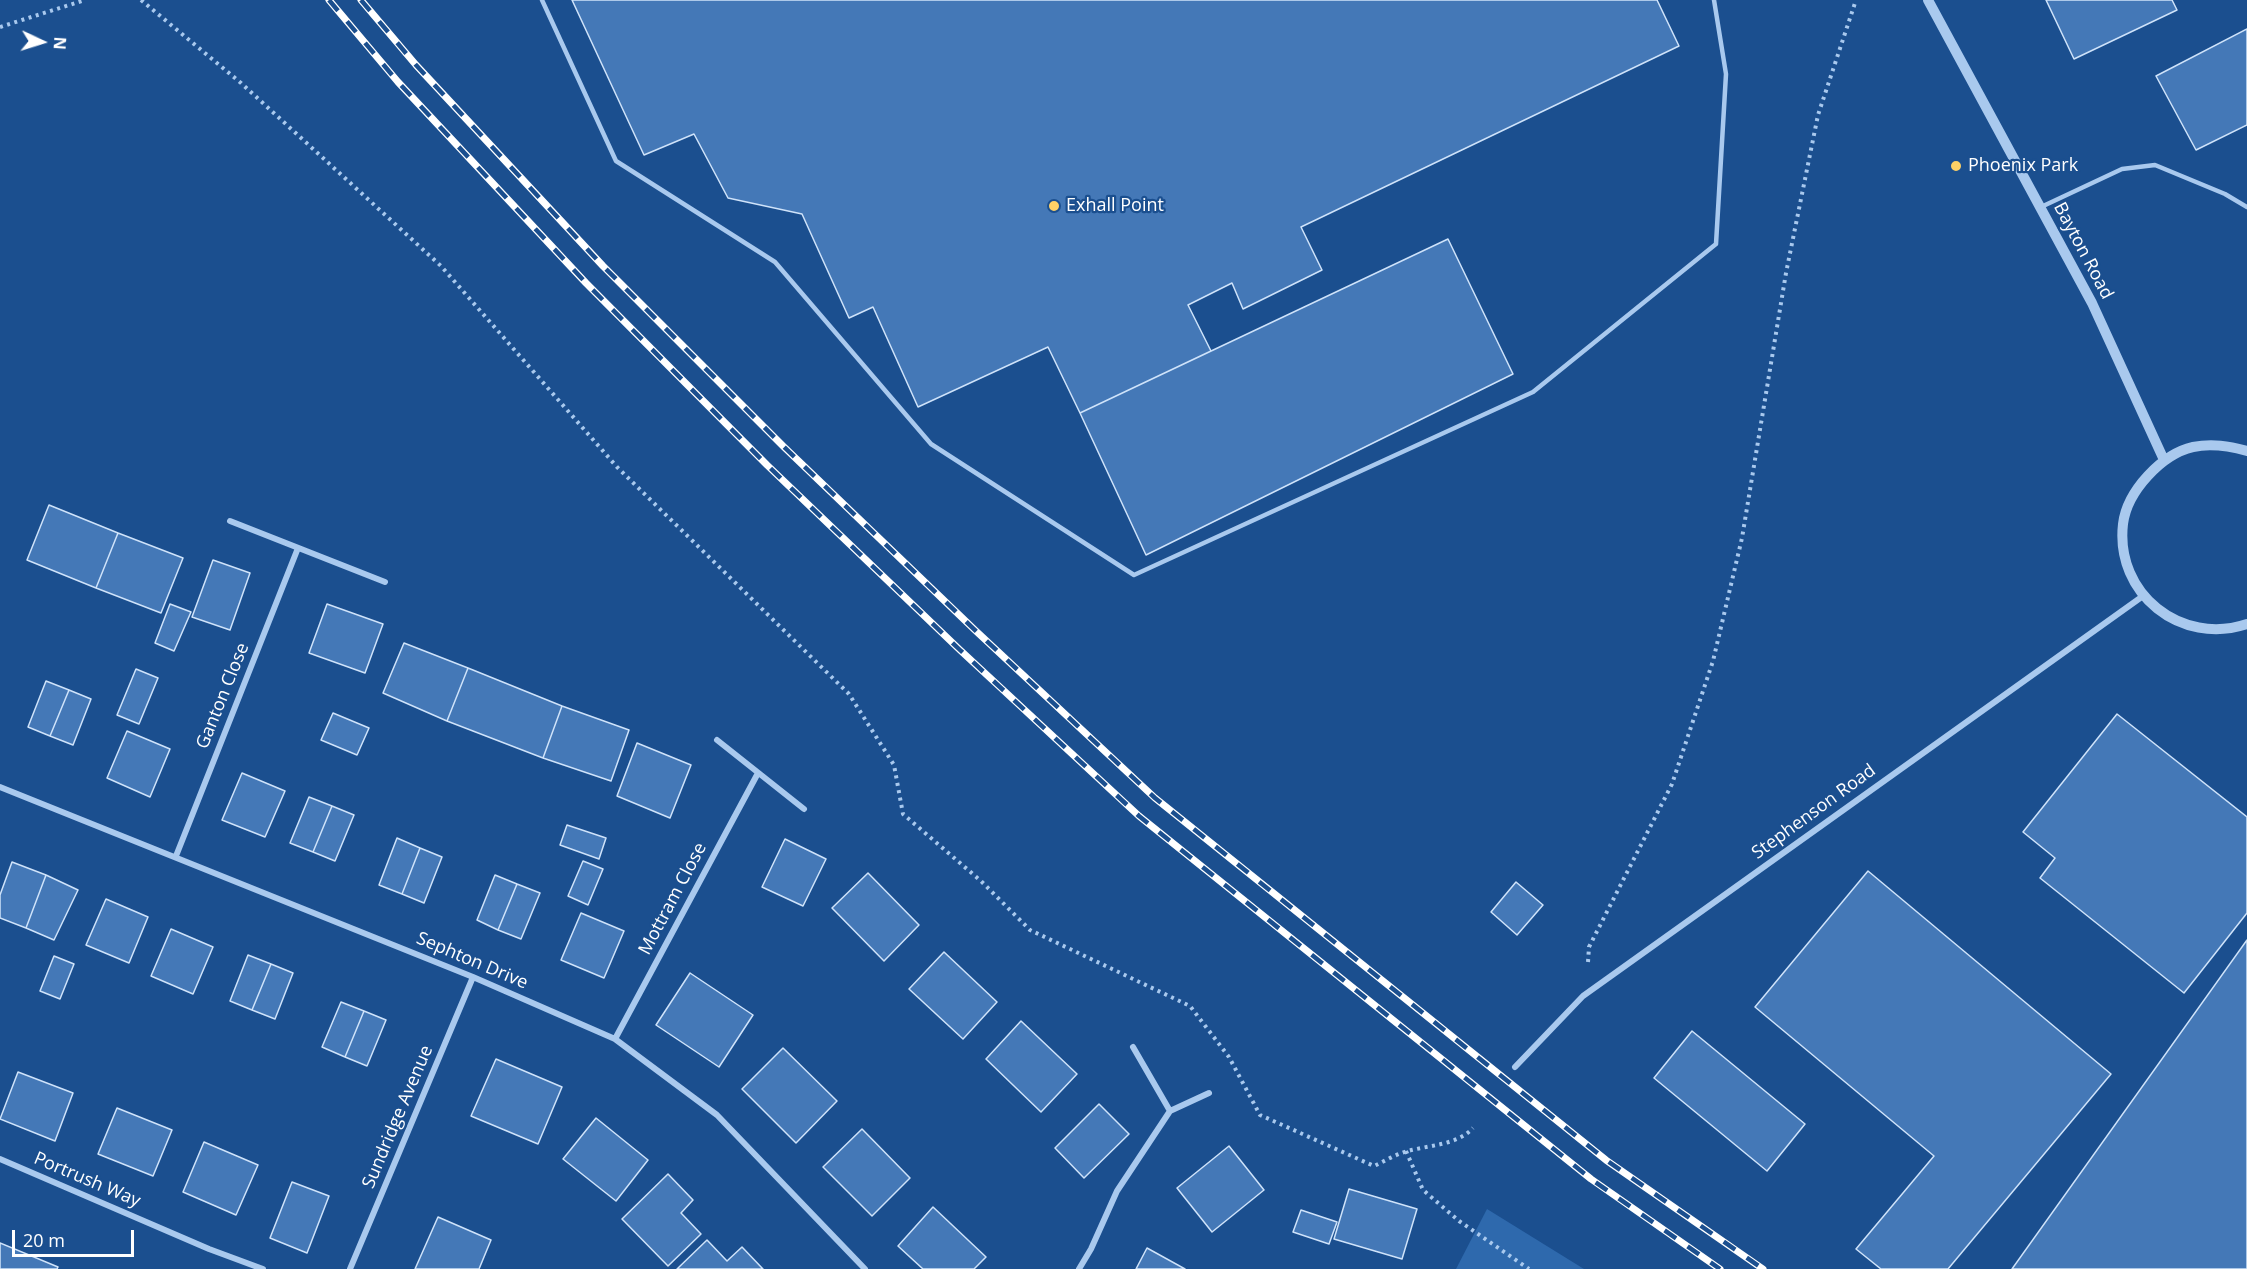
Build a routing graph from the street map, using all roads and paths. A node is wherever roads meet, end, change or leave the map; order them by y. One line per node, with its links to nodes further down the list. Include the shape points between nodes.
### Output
1 (85, 0): 7 (path)
2 (141, 0): 30 (path, via 241,83 441,266 617,467 849,694 894,765 903,814 981,881 1030,930 1190,1006 1228,1057 1260,1115 1374,1166)
3 (542, 0): 4 (lane, via 616,161 775,262 930,444 1134,575 1533,392 1716,244 1726,74)
4 (1714, 0)
5 (1856, 0): 23 (path, via 1818,115 1785,273 1742,538 1713,661 1671,784 1589,947)
6 (1928, 0): 8 (street, Bayton Road)
7 (0, 27)
8 (2040, 207): 9 (lane, via 2122,169 2155,165); 11 (street, Bayton Road, via 2092,303)
9 (2247, 207)
10 (2247, 451): 11 (street, via 2223,445 2192,447)
11 (2164, 460): 15 (street, via 2137,487 2123,523 2125,562)
12 (230, 521): 13 (street)
13 (298, 548): 14 (street); 21 (street, Ganton Close)
14 (385, 582)
15 (2143, 596): 16 (street, via 2161,613 2183,625 2208,630); 23 (street, Stephenson Road)
16 (2247, 624)
17 (717, 740): 18 (street)
18 (758, 773): 20 (street); 24 (street, Mottram Close)
19 (0, 787): 21 (street, Sephton Drive)
20 (804, 809)
21 (176, 856): 22 (street, Sephton Drive)
22 (473, 977): 24 (street, Sephton Drive); 33 (street, Sundridge Avenue)
23 (1583, 996): 26 (street, Stephenson Road)
24 (615, 1039): 34 (street, Sephton Drive, via 717,1115)
25 (1133, 1047): 28 (street)
26 (1515, 1067)
27 (1209, 1093): 28 (street)
28 (1170, 1111): 35 (street, via 1117,1191)
29 (1473, 1128): 30 (path, via 1442,1144)
30 (1406, 1151): 36 (path, via 1423,1190 1459,1221)
31 (0, 1159): 32 (street, Portrush Way)
32 (263, 1269)
33 (350, 1269)
34 (865, 1269)
35 (1079, 1269)
36 (1529, 1269)

